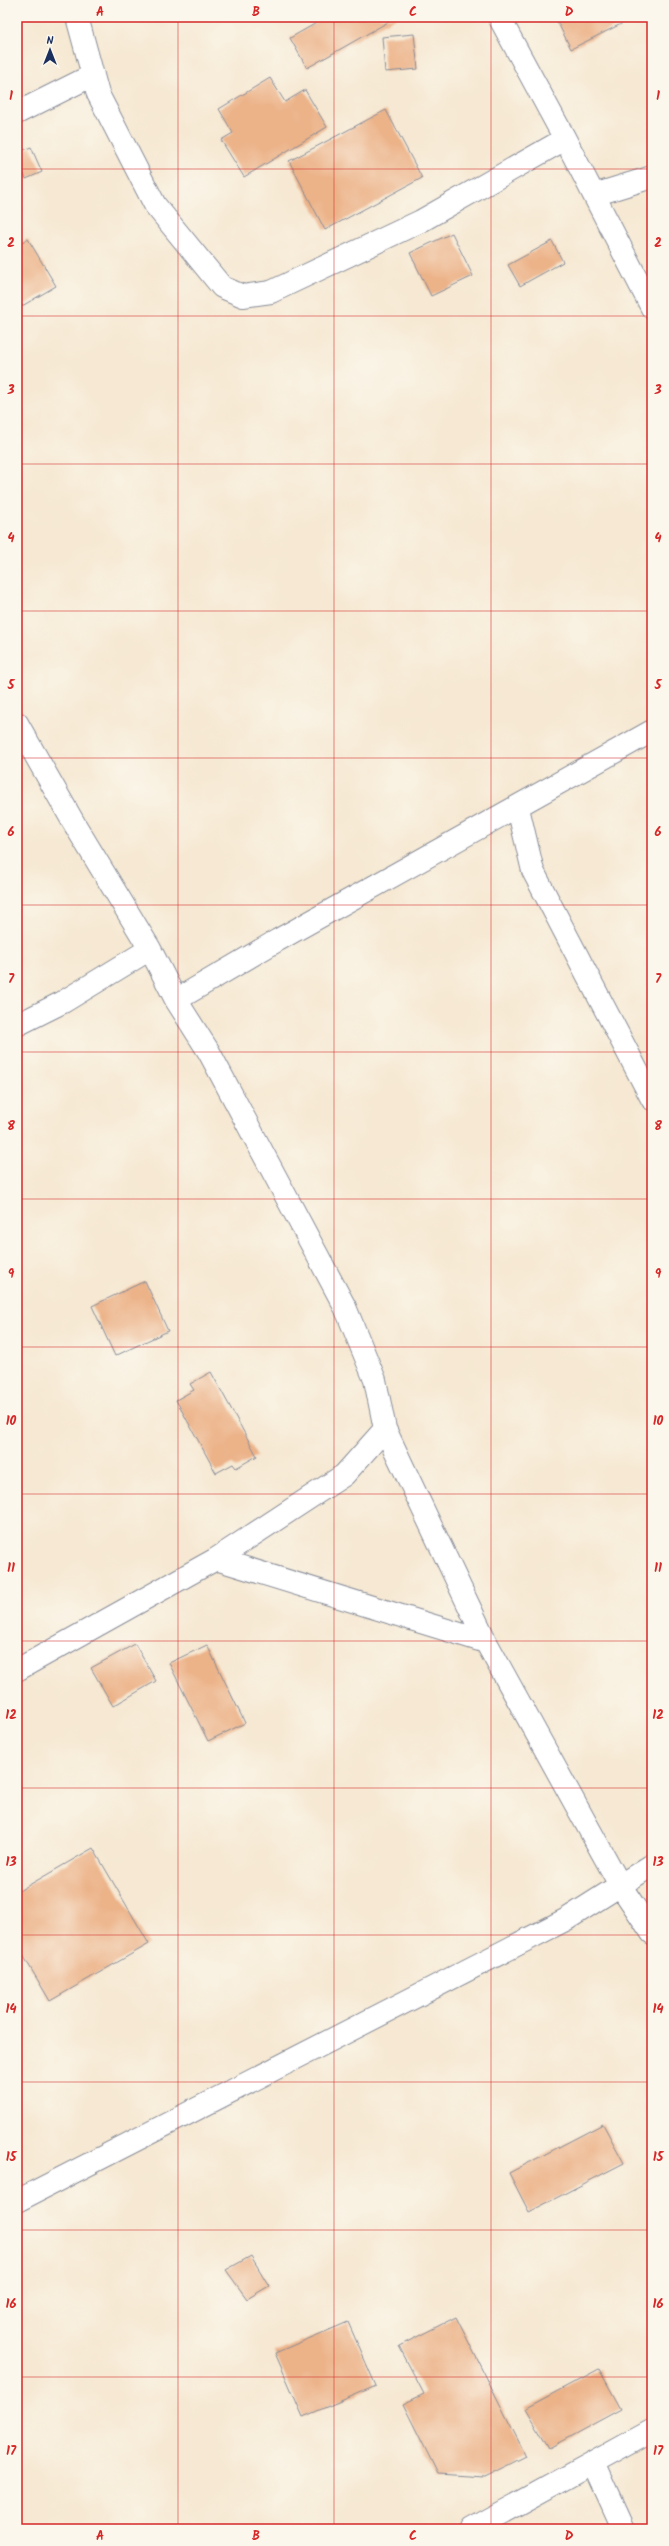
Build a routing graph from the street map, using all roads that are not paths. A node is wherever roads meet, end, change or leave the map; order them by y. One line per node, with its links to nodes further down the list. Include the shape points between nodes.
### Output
1 (77, 17): 3 (street)
2 (498, 17): 5 (street)
3 (93, 76): 4 (street); 5 (street, via 98,94 155,205 222,287 243,296 271,292 421,221)
4 (17, 114)
5 (565, 139): 7 (street)
6 (652, 177): 7 (street)
7 (594, 194): 8 (street)
8 (652, 308)
9 (17, 722): 12 (street, via 75,825)
10 (652, 731): 11 (street)
11 (518, 808): 13 (street, via 278,940); 15 (street, via 533,871)
12 (150, 949): 13 (street); 14 (street, via 63,1002)
13 (176, 1000): 16 (street, via 209,1052 346,1308 374,1380)
14 (17, 1025)
15 (652, 1099)
16 (385, 1430): 17 (street, via 344,1475); 18 (street)
17 (216, 1559): 18 (street); 19 (street)
18 (486, 1642): 21 (street)
19 (17, 1670)
20 (652, 1865): 21 (street)
21 (620, 1885): 22 (street); 23 (street, via 567,1919)
22 (652, 1933)
23 (17, 2201)
24 (652, 2430): 25 (street)
25 (593, 2463): 26 (street); 27 (street)
26 (472, 2529)
27 (623, 2529)

